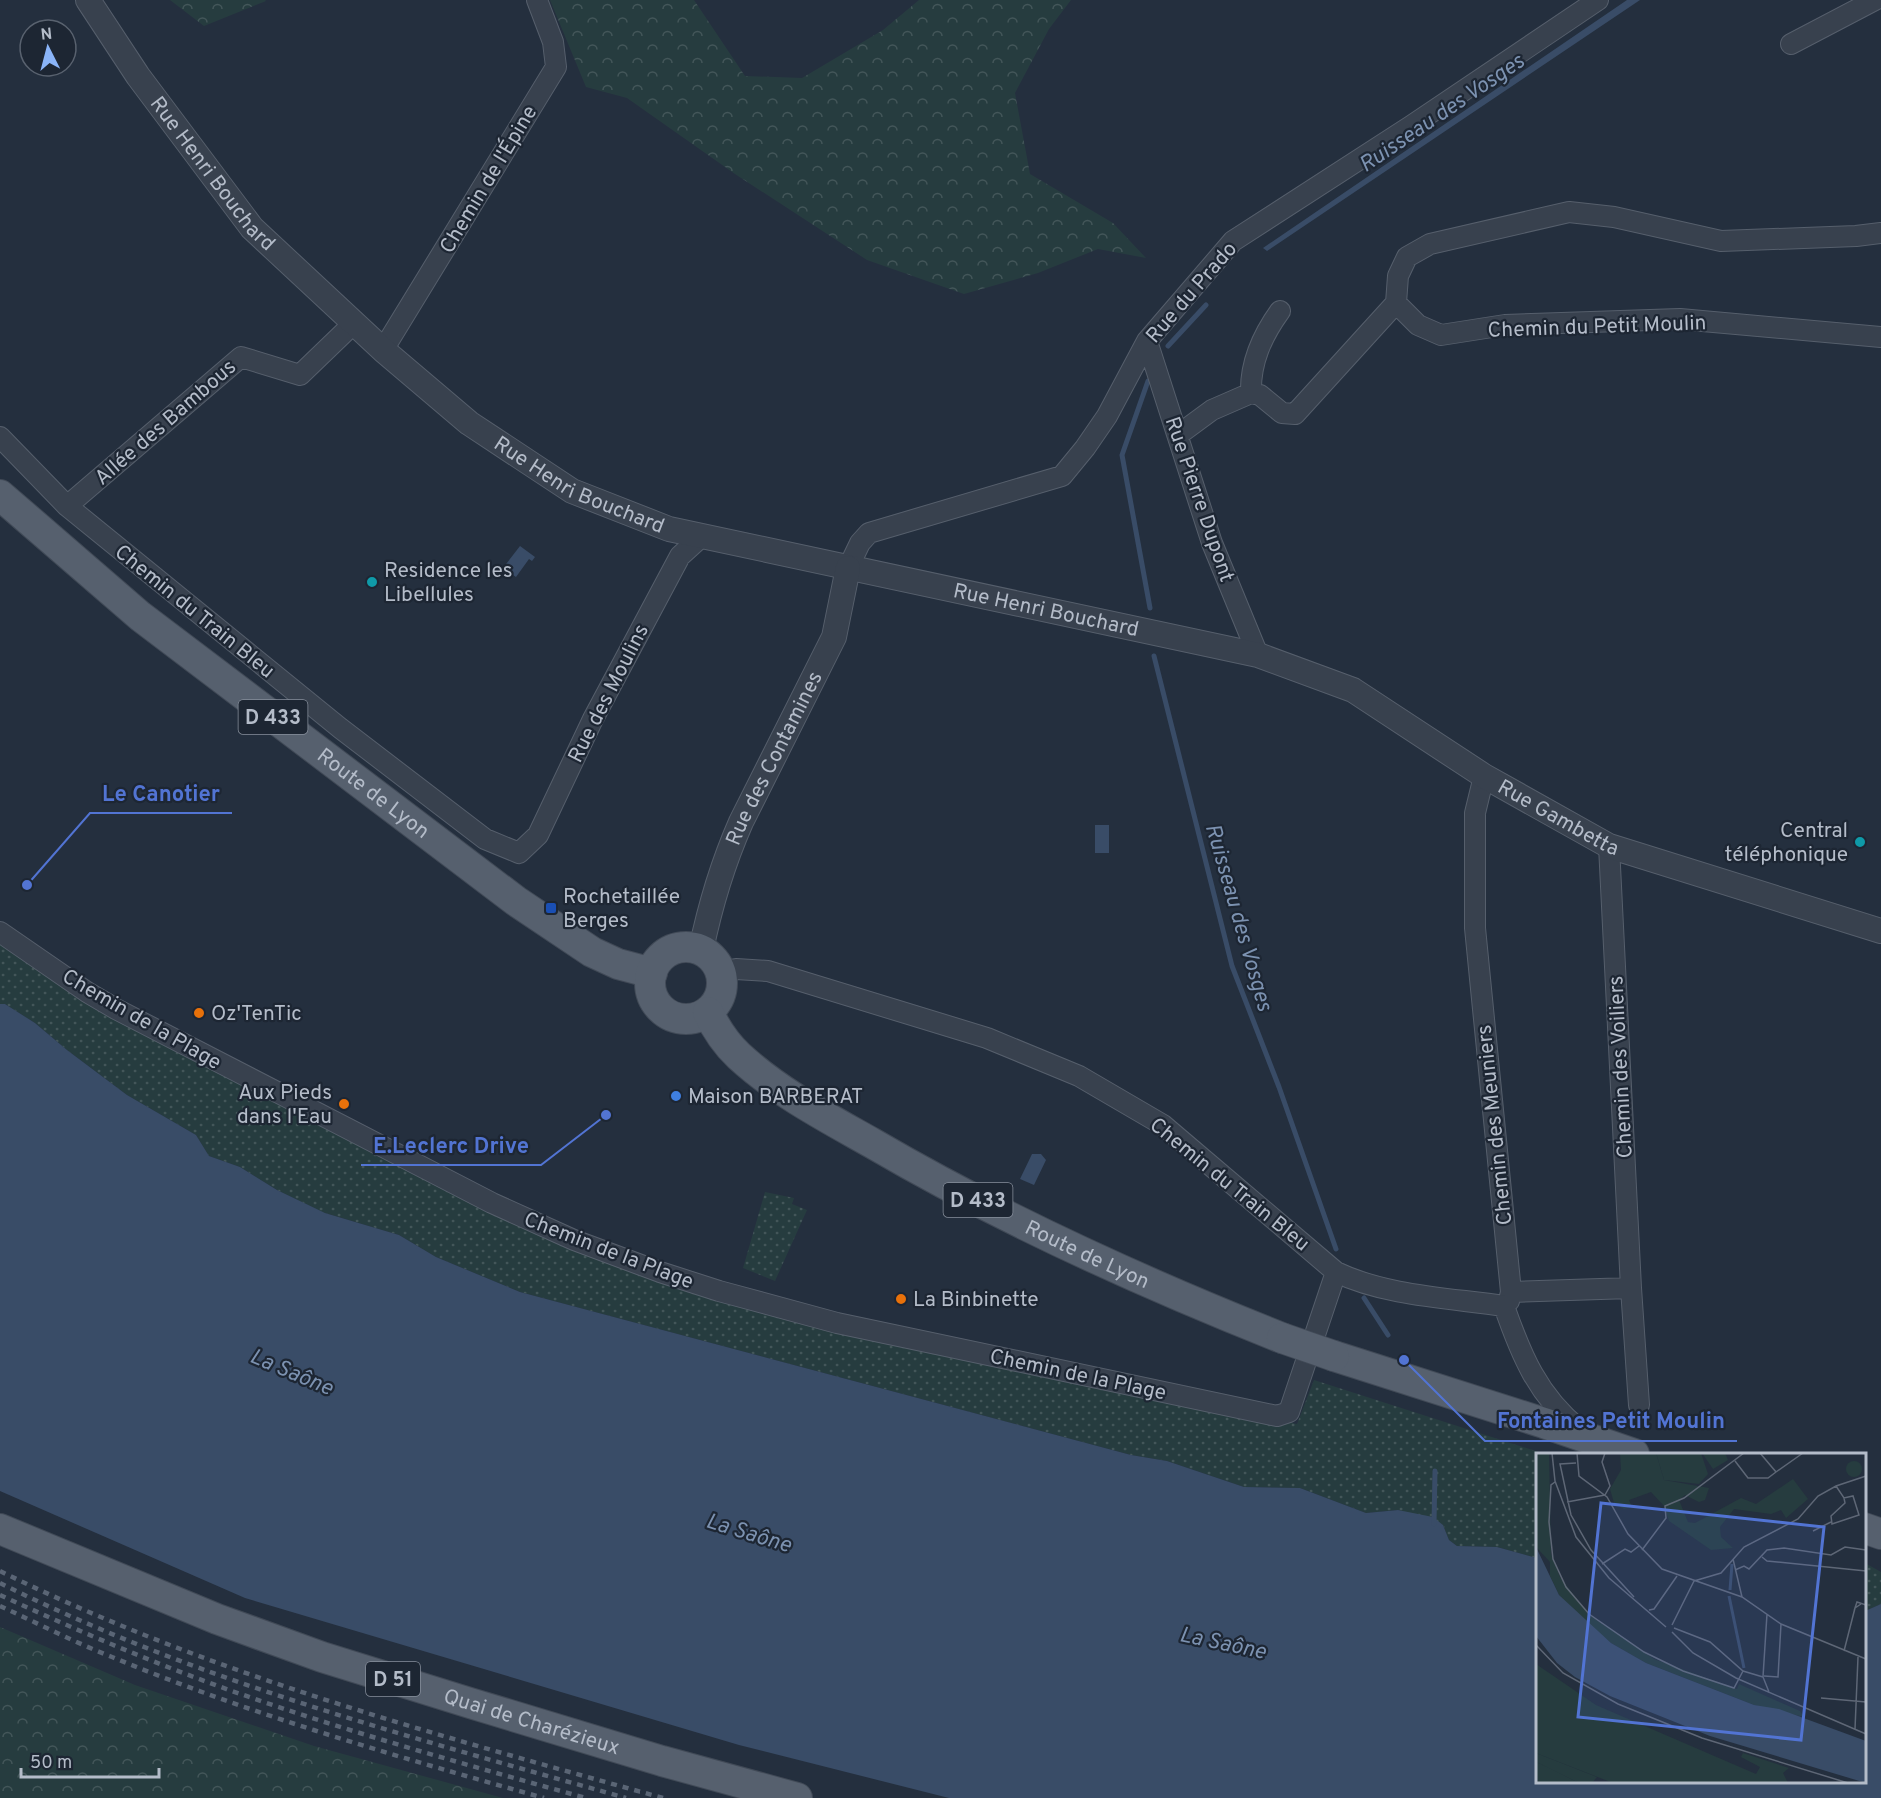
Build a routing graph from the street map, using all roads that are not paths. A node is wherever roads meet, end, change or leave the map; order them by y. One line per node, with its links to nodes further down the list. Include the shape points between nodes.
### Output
1 (88, 0): 9 (street, Rue Henri Bouchard, via 138,76 252,228)
2 (537, 0): 12 (street, Chemin de l'Épine, via 553,42 556,67)
3 (1598, 0): 11 (street, Rue du Prado, via 1233,241)
4 (1875, 0): 5 (street)
5 (1791, 44)
6 (1881, 233): 7 (street, via 1721,241 1614,217 1569,212 1430,244 1407,257 1398,276)
7 (1396, 303): 10 (street, Chemin du Petit Moulin, via 1418,325 1441,335 1505,325 1680,319); 13 (street, via 1295,414 1282,412)
8 (1280, 311): 13 (street, via 1263,334 1251,377)
9 (354, 323): 12 (street, Rue Henri Bouchard); 17 (street, Allée des Bambous, via 300,375 241,357)
10 (1881, 337)
11 (1147, 341): 14 (street, Rue Pierre Dupont); 19 (street, Rue du Prado, via 1107,416 1062,476 869,533)
12 (383, 350): 18 (street, Rue Henri Bouchard, via 469,423 572,491 669,529)
13 (1251, 393): 14 (street, via 1212,410)
14 (1178, 435): 20 (street, Rue Pierre Dupont, via 1212,543)
15 (0, 437): 17 (street, Chemin du Train Bleu)
16 (0, 495): 27 (main road, Route de Lyon / D 433, via 140,616 516,901 592,952)
17 (67, 506): 23 (street, Chemin du Train Bleu, via 376,756 485,839)
18 (702, 537): 19 (street, Rue Henri Bouchard); 23 (street, Rue des Moulins, via 680,556 593,719 538,835)
19 (848, 568): 20 (street, Rue Henri Bouchard); 26 (street, Rue des Contamines, via 834,637 730,847)
20 (1258, 655): 21 (street, Rue Gambetta, via 1353,690)
21 (1484, 776): 22 (street, Rue Gambetta); 32 (street, Chemin des Meuniers, via 1475,813 1475,928)
22 (1609, 846): 24 (street, Rue Gambetta); 31 (street, Chemin des Voiliers)
23 (519, 853)
24 (1881, 931)
25 (0, 932): 30 (street, Chemin de la Plage, via 116,1009 492,1203 574,1240 650,1268 837,1323 1277,1416 1289,1412)
26 (701, 950): 27 (main road, via 683,948 666,954); 28 (main road)
27 (652, 973): 29 (main road, via 652,995 665,1012 690,1019)
28 (721, 974): 29 (main road, via 720,995); 30 (street, Chemin du Train Bleu, via 736,969 768,971 977,1035 1079,1076 1163,1125)
29 (708, 1012): 34 (main road, Route de Lyon / D 433, bridge, via 721,1037 771,1082 904,1162 1048,1236 1196,1304 1282,1338)
30 (1336, 1272): 32 (street, Chemin du Train Bleu, via 1384,1288)
31 (1631, 1288): 32 (street); 33 (street, Chemin des Voiliers)
32 (1508, 1299): 34 (street, Chemin des Meuniers, via 1528,1368 1537,1383 1560,1414)
33 (1639, 1405)
34 (1594, 1442): 35 (main road, D 433)
35 (1628, 1453)
36 (0, 1529): 39 (main road, Quai de Charézieux / D 51, via 217,1619 322,1657)
37 (1866, 1529): 38 (main road)
38 (1881, 1534)
39 (797, 1798)

